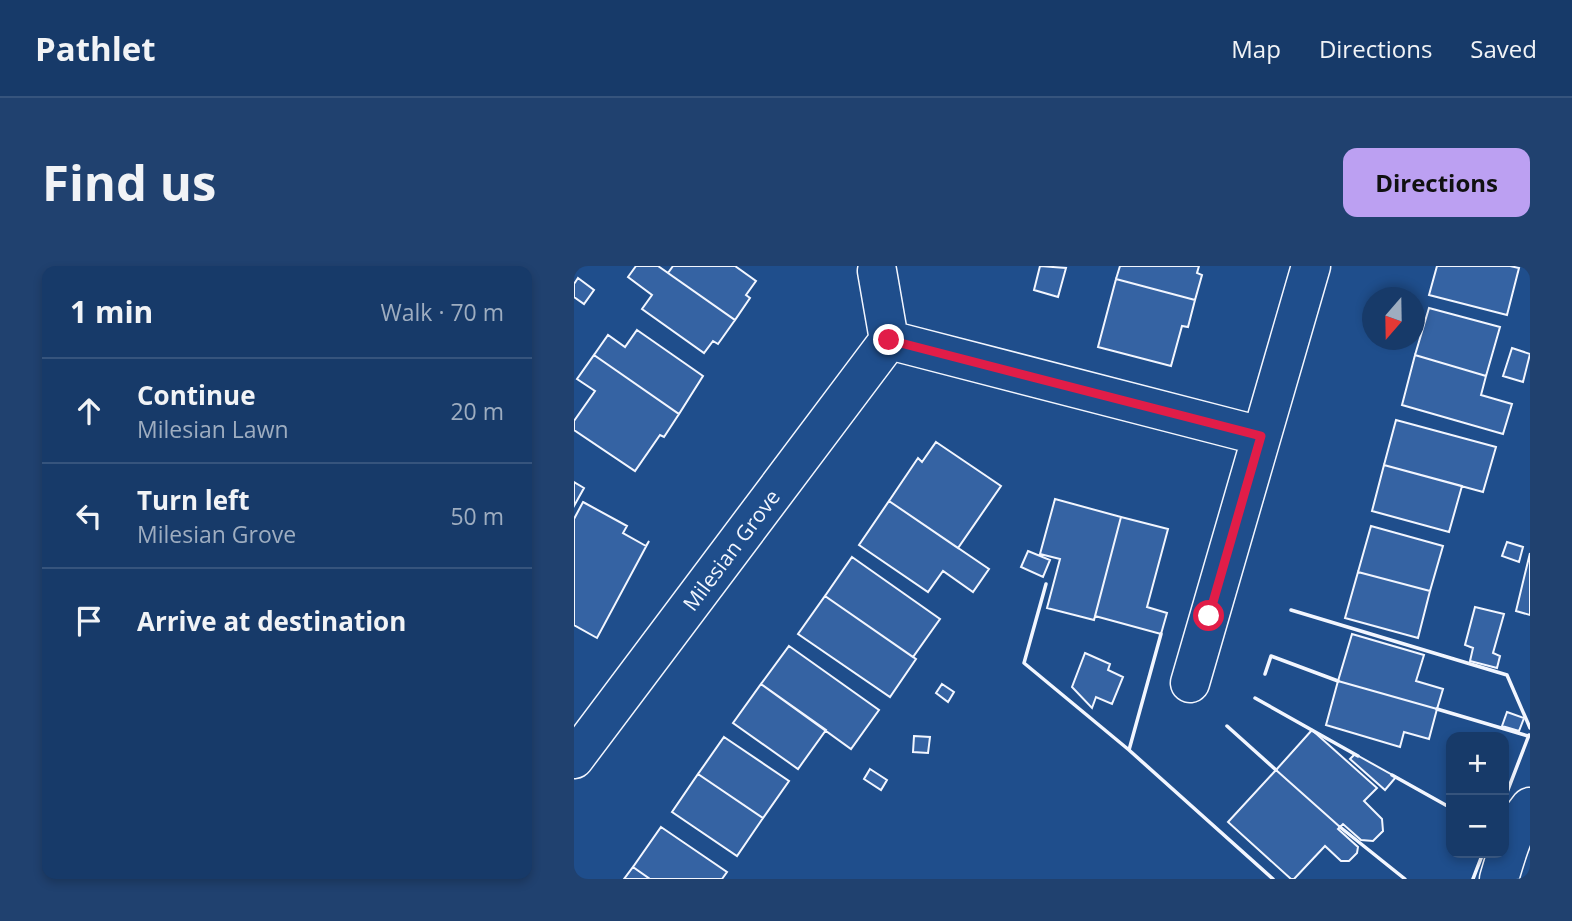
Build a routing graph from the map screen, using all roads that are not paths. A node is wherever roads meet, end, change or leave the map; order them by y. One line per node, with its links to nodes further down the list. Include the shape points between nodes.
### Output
1 (1311, 266): 4 (street)
2 (877, 271): 3 (street)
3 (889, 340): 4 (street); 6 (street, Milesian Grove)
4 (1261, 436): 5 (street)
5 (1190, 682)
6 (574, 758)
7 (1530, 807): 8 (street)
8 (1499, 879)

